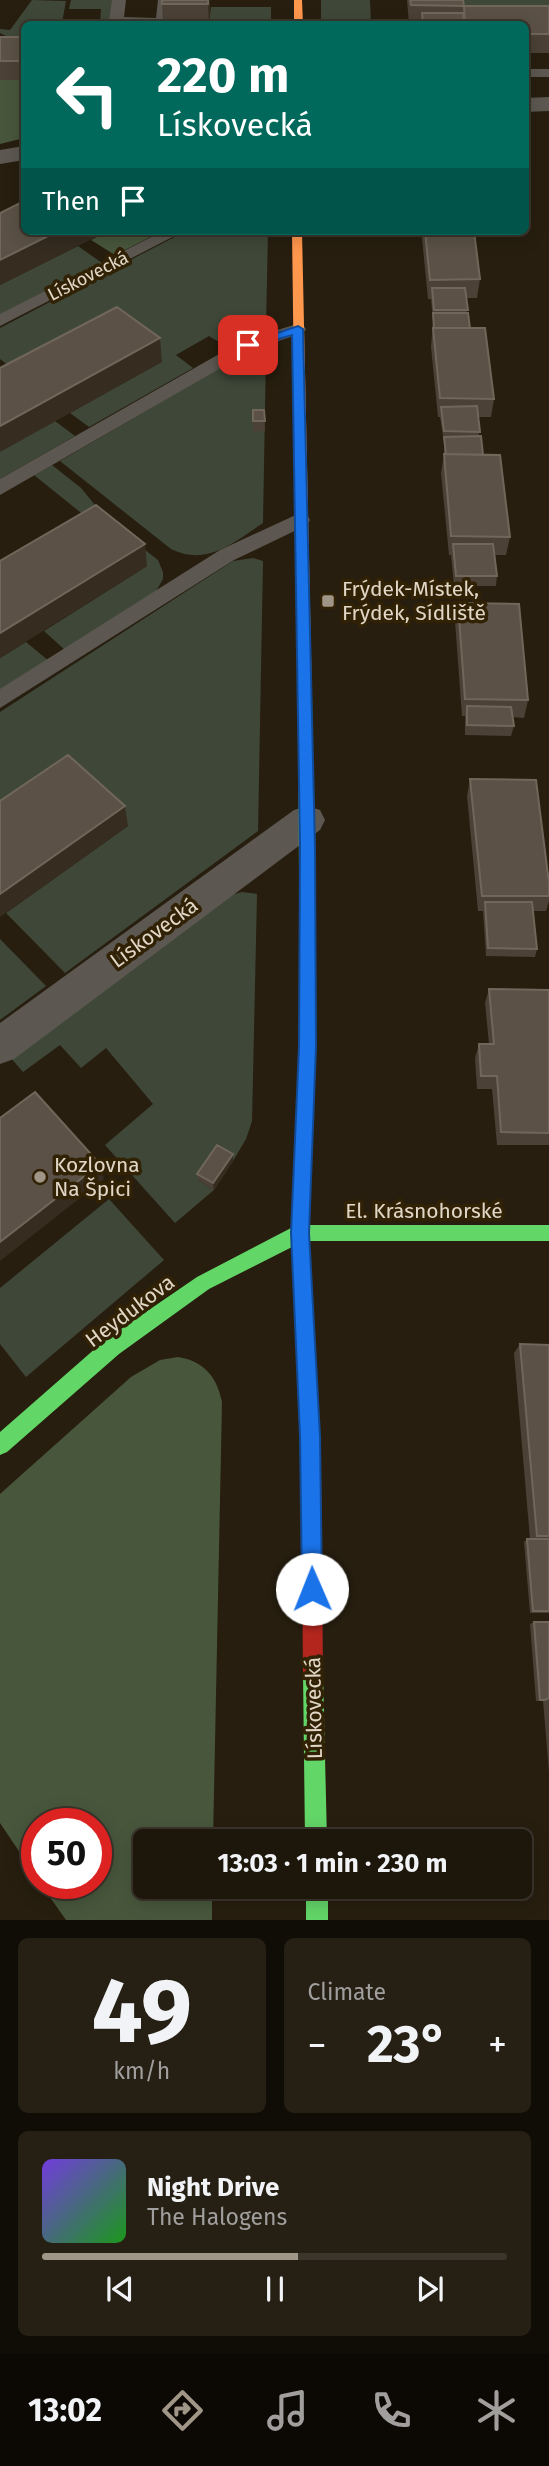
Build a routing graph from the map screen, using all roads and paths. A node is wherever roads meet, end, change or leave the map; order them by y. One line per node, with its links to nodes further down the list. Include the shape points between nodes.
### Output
1 (119, 0): 6 (lane)
2 (134, 0): 5 (lane)
3 (165, 0): 7 (lane)
4 (298, 0): 8 (main road)
5 (131, 20)
6 (116, 21)
7 (163, 21)
8 (299, 21)
9 (529, 73): 10 (lane)
10 (549, 73)
11 (549, 104): 12 (street)
12 (529, 105)
13 (21, 154): 14 (street)
14 (0, 157)
15 (168, 235): 17 (lane, Lískovecká)
16 (297, 235): 18 (main road, Lískovecká)
17 (0, 321)
18 (298, 329): 19 (lane, via 248,345); 20 (main road, Lískovecká)
19 (0, 488)
20 (300, 520): 21 (lane, via 227,555); 22 (main road, Lískovecká)
21 (0, 700)
22 (307, 820): 23 (street, Lískovecká); 24 (main road, Lískovecká, via 307,1046)
23 (0, 1046)
24 (300, 1233): 25 (main road, El. Krásnohorské); 26 (main road, Heydukova, via 203,1283 112,1347); 27 (main road, Lískovecká, via 310,1436)
25 (549, 1233)
26 (0, 1445)
27 (316, 1829)
28 (317, 1899): 29 (main road)
29 (317, 1920)

